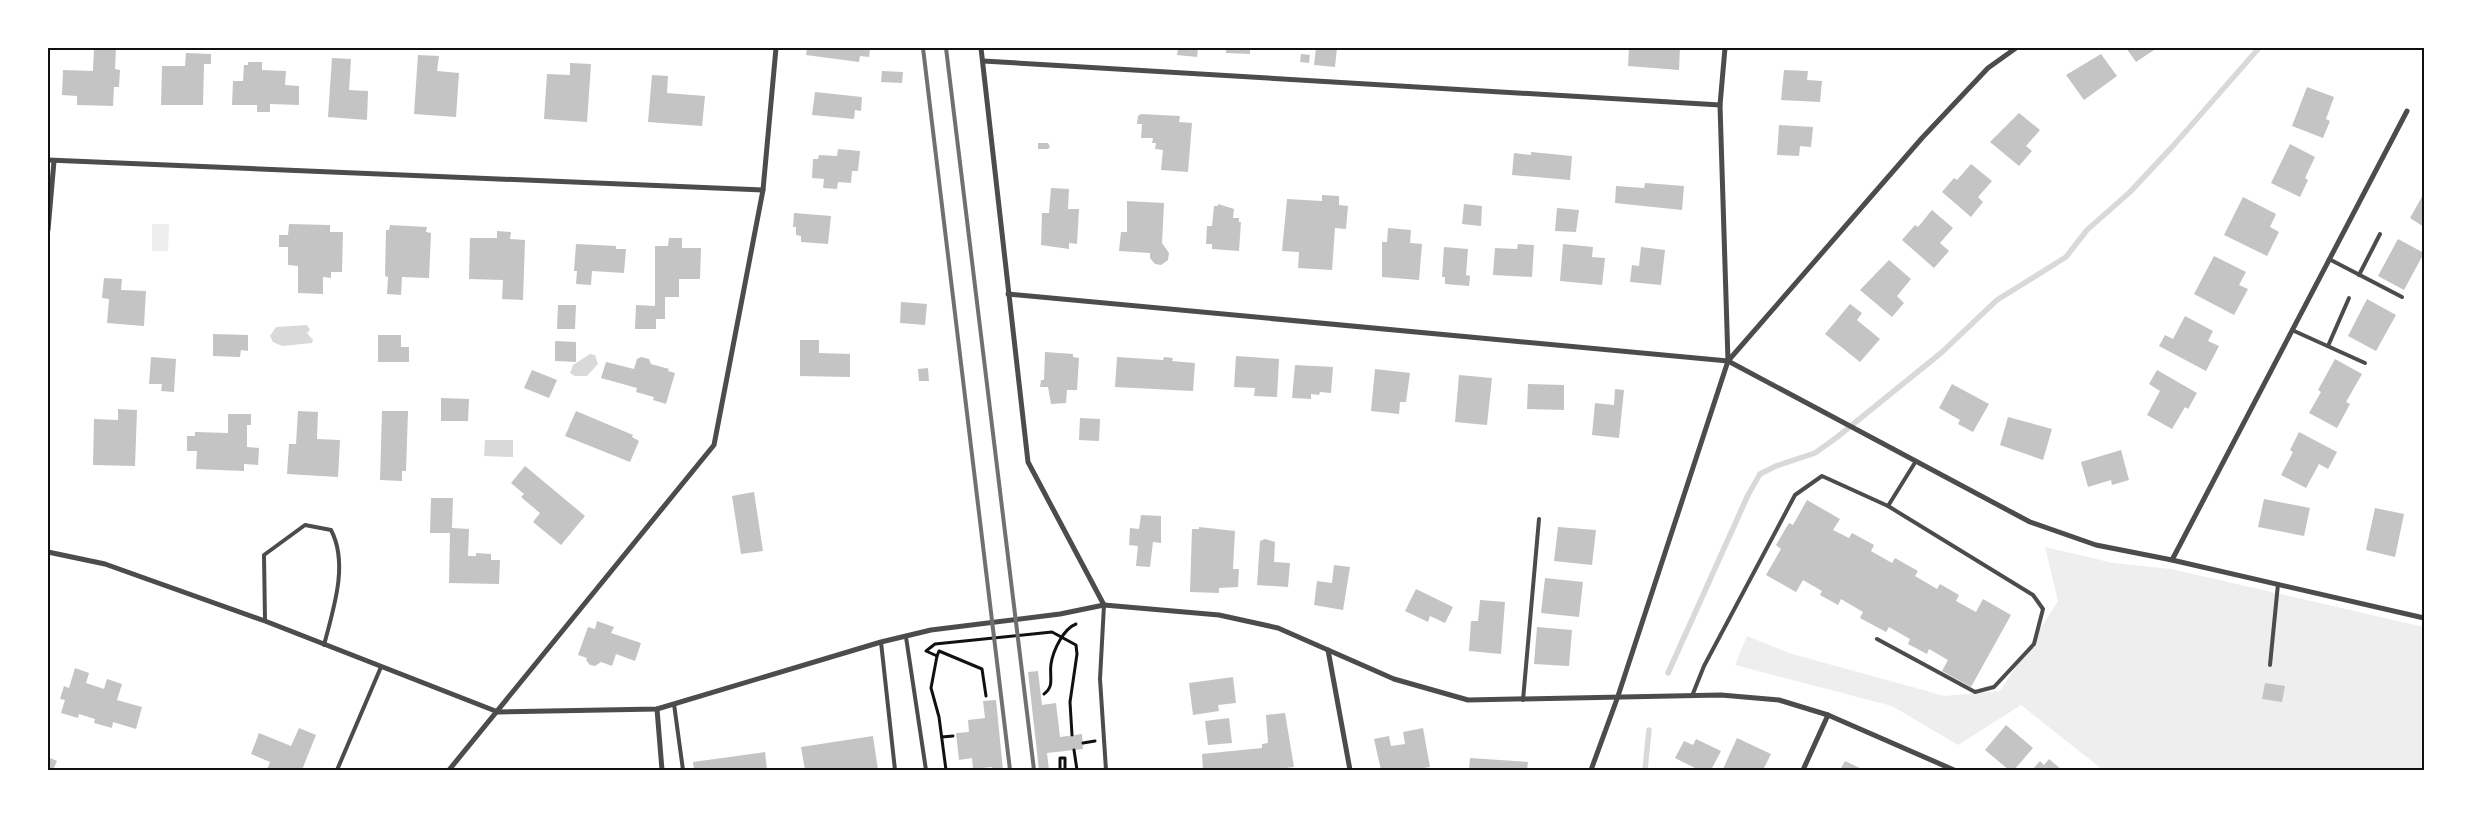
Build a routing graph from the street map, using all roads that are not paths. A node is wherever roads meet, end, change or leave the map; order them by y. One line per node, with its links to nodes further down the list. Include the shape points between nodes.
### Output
1 (776, 48): 10 (street)
2 (981, 48): 5 (street)
3 (1725, 48): 6 (street)
4 (2016, 48): 20 (street, via 1988,68 1922,138)
5 (983, 60): 6 (street); 15 (street)
6 (1720, 105): 20 (street)
7 (2407, 111): 13 (street)
8 (48, 160): 9 (street)
9 (54, 161): 10 (street); 11 (street)
10 (763, 190): 43 (street, via 714,445)
11 (48, 230)
12 (2380, 234): 14 (lane)
13 (2329, 259): 14 (lane); 18 (street)
14 (2359, 275): 16 (lane)
15 (1008, 294): 20 (street); 28 (street, via 1028,462)
16 (2402, 297)
17 (2349, 298): 19 (lane)
18 (2292, 330): 19 (lane); 26 (street)
19 (2328, 346): 21 (lane)
20 (1728, 362): 22 (street); 39 (street)
21 (2365, 363)
22 (1916, 461): 23 (lane); 26 (street, via 2030,522 2096,545)
23 (1888, 506): 32 (lane, via 2033,595 2043,609 2034,644 1994,687 1975,692); 38 (lane, via 1822,476 1795,495 1704,666)
24 (1539, 518): 40 (lane)
25 (48, 552): 30 (street, via 105,564)
26 (2172, 560): 27 (street)
27 (2278, 584): 29 (street); 36 (lane)
28 (1104, 605): 31 (street, via 1060,614 931,630); 35 (street, via 1219,615 1278,628); 51 (lane, via 1100,679)
29 (2424, 618)
30 (265, 621): 34 (street); 34 (lane, via 264,555 305,525 331,530 338,543 337,590)
31 (906, 637): 33 (street); 50 (lane)
32 (1877, 639)
33 (881, 642): 41 (street); 49 (lane)
34 (324, 645): 37 (street)
35 (1328, 650): 40 (street, via 1394,679 1468,700); 52 (street)
36 (2270, 665)
37 (381, 667): 43 (street); 45 (lane)
38 (1692, 696): 39 (street); 44 (street, via 1779,700)
39 (1617, 699): 40 (street); 53 (street)
40 (1523, 700)
41 (674, 704): 42 (street); 48 (lane)
42 (657, 709): 43 (street); 47 (street)
43 (498, 712): 46 (street)
44 (1828, 716): 54 (street); 55 (street)
45 (337, 770)
46 (449, 770)
47 (662, 770)
48 (683, 770)
49 (895, 770)
50 (926, 770)
51 (1106, 770)
52 (1350, 770)
53 (1591, 770)
54 (1803, 770)
55 (1954, 770)

